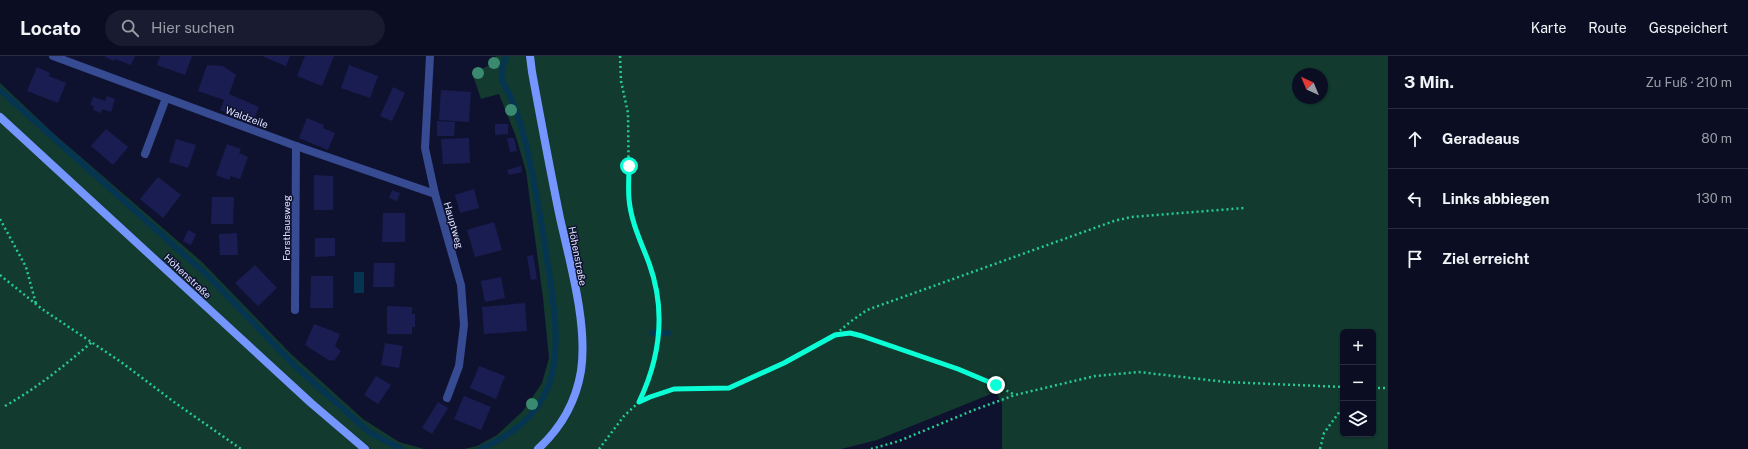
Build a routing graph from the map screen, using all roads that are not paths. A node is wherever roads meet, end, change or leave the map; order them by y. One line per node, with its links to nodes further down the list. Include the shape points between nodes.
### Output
1 (53, 56): 4 (street, Waldzeile)
2 (430, 56): 8 (street, Hauptweg, via 425,148)
3 (530, 56): 12 (street, Höhenstraße, via 572,270 583,345 581,370 572,402 556,430)
4 (166, 98): 6 (street, Waldzeile); 7 (street)
5 (0, 116): 11 (street, Höhenstraße, via 311,403)
6 (296, 146): 8 (street, Waldzeile); 9 (street, Forsthausweg)
7 (145, 154)
8 (435, 194): 10 (street, Hauptweg, via 461,285 464,325 459,366)
9 (295, 310)
10 (447, 398)
11 (365, 449)
12 (538, 449)

